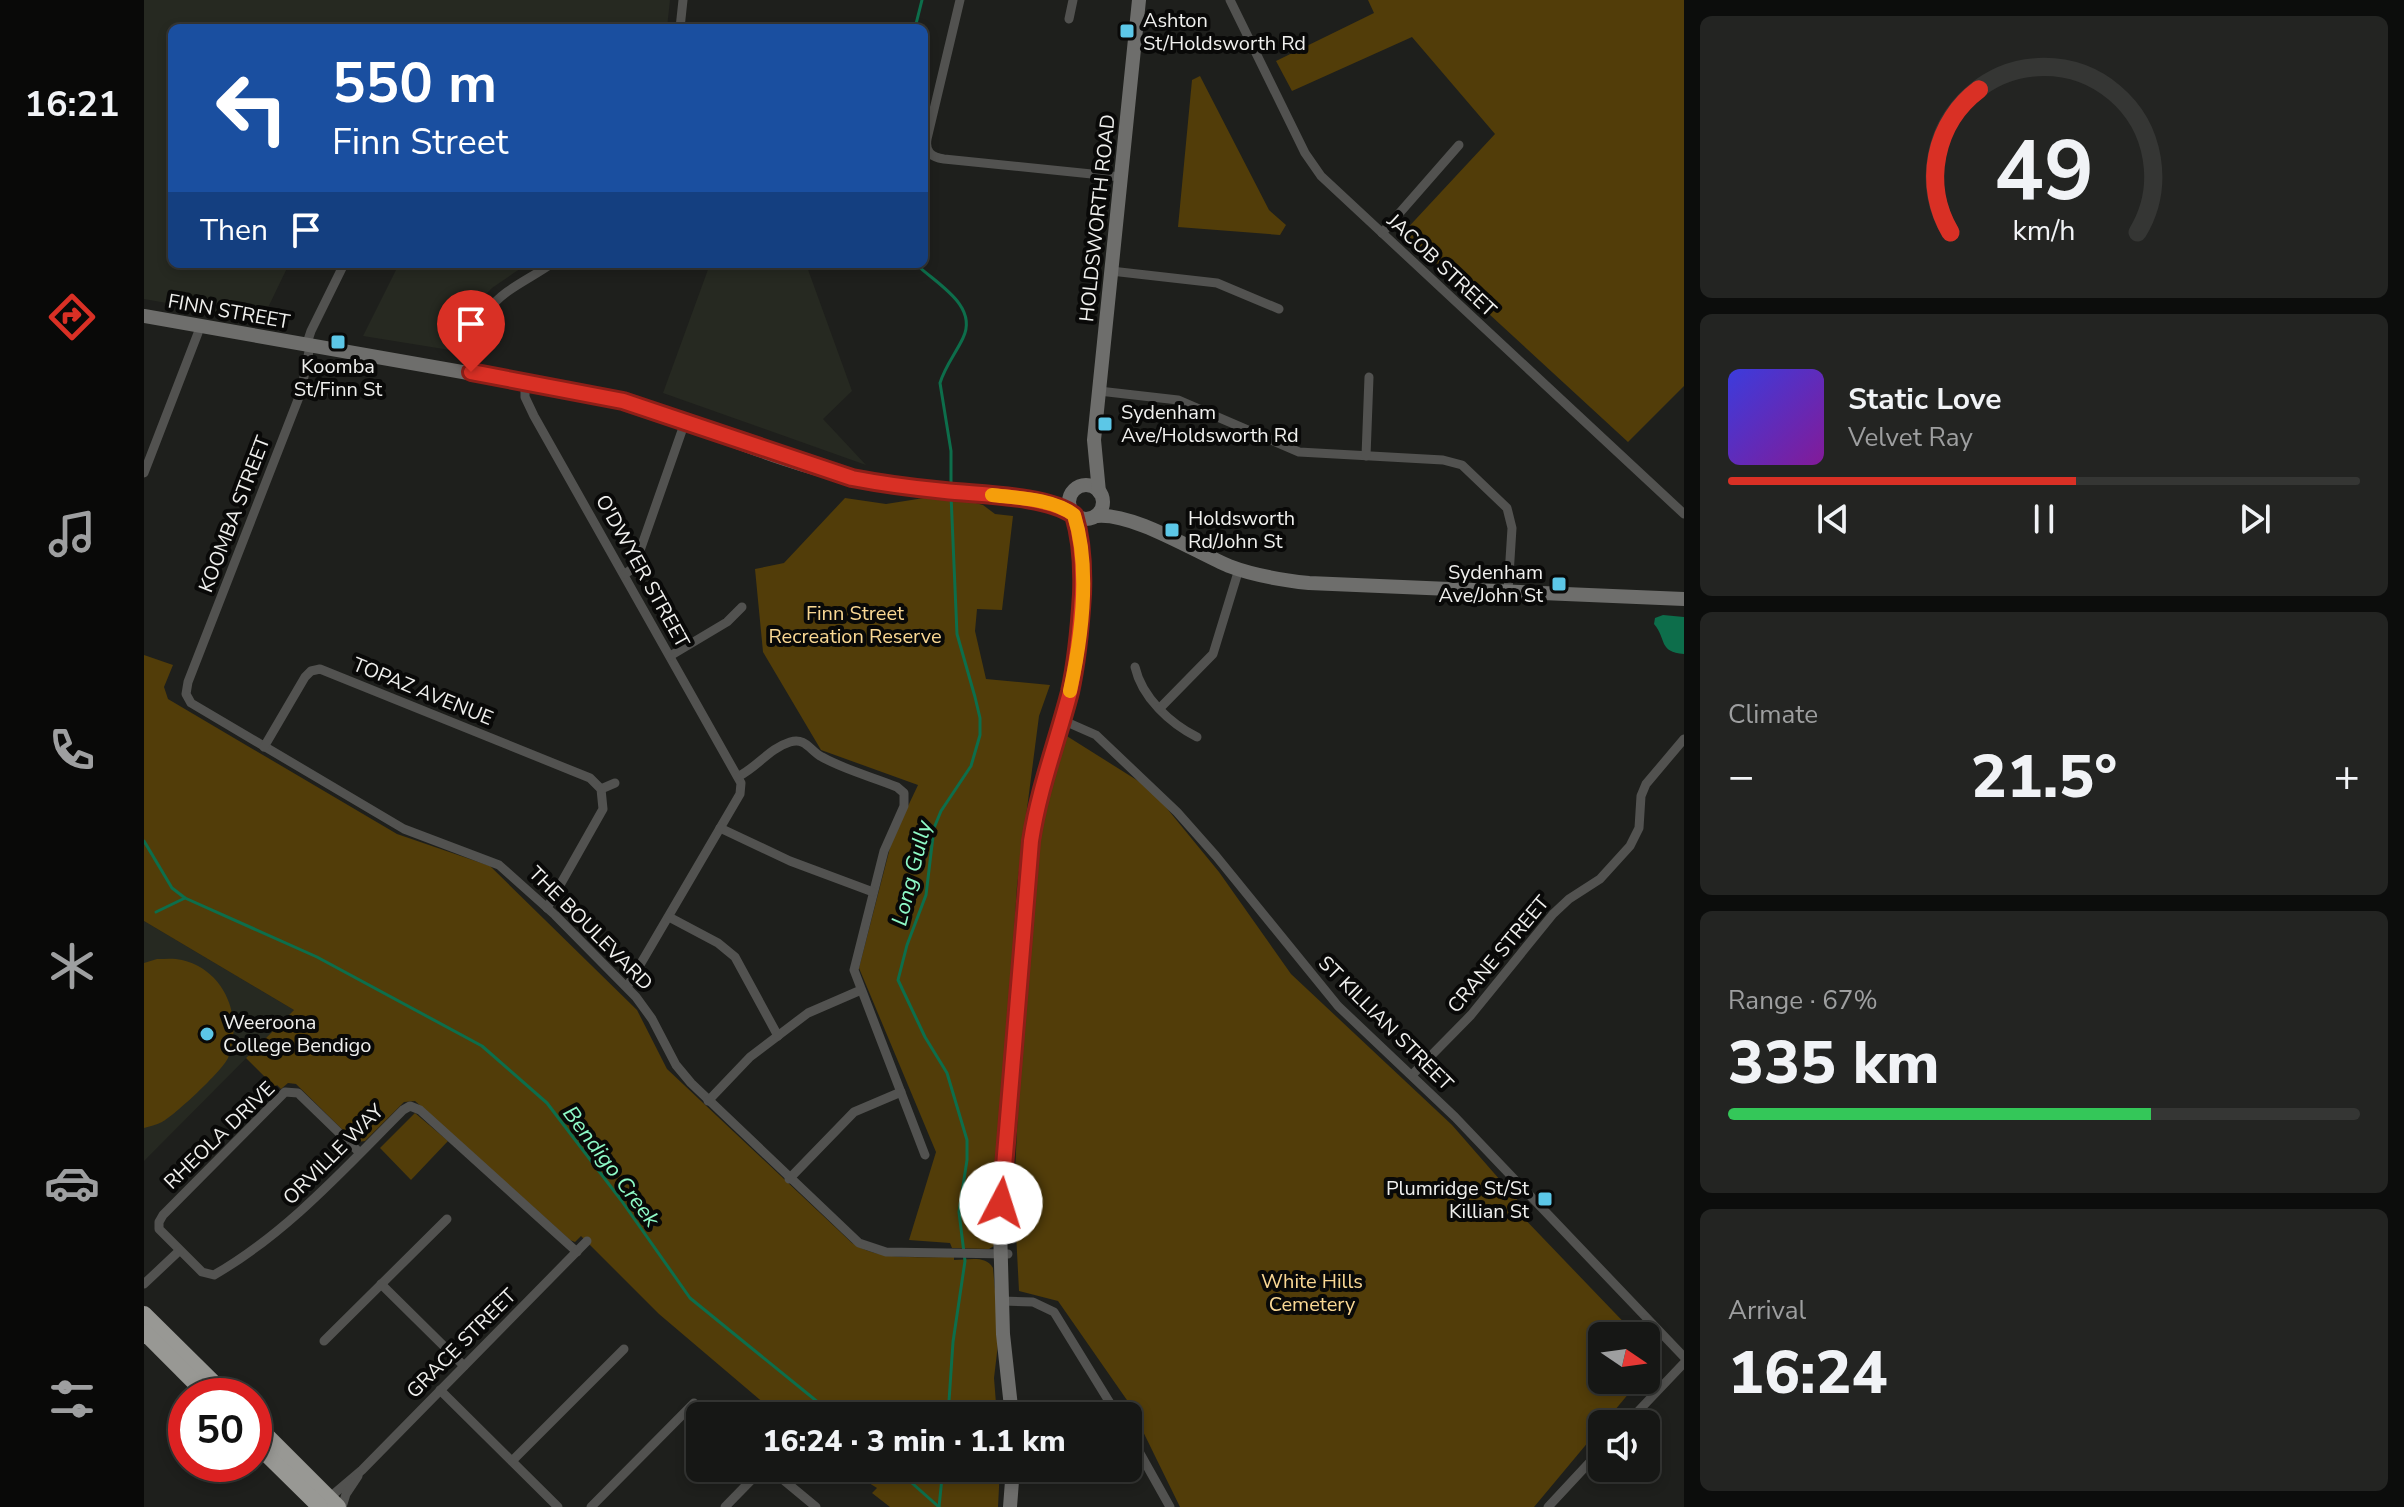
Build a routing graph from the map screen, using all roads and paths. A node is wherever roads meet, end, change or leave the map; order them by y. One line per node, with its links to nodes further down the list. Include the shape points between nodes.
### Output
1 (683, 0): 7 (street)
2 (960, 0): 8 (street)
3 (1073, 0): 6 (street)
4 (1139, 0): 11 (street, HOLDSWORTH ROAD)
5 (1230, 0): 12 (street, JACOB STREET, via 1305,153 1321,176)
6 (1069, 19)
7 (680, 24)
8 (928, 135)
9 (1459, 145): 12 (street)
10 (928, 151): 11 (street, via 944,159)
11 (1121, 177): 15 (street, HOLDSWORTH ROAD)
12 (1382, 233): 33 (street, JACOB STREET)
13 (342, 268): 20 (street, KOOMBA STREET)
14 (545, 268): 21 (street, via 489,310)
15 (1111, 271): 16 (street, via 1217,283); 24 (street, HOLDSWORTH ROAD)
16 (1279, 309)
17 (144, 316): 19 (street, FINN STREET)
18 (144, 325): 19 (street, FINN STREET)
19 (198, 330): 20 (street, FINN STREET); 28 (street)
20 (308, 346): 21 (street, FINN STREET); 44 (street, KOOMBA STREET, via 301,392)
21 (471, 372): 23 (street, FINN STREET)
22 (1369, 377): 27 (street)
23 (525, 381): 25 (street, FINN STREET, via 623,401); 37 (street, O'DWYER STREET, via 532,413)
24 (1099, 391): 26 (street, HOLDSWORTH ROAD); 27 (street, via 1178,400 1299,452)
25 (685, 422): 31 (street, FINN STREET, via 841,475); 37 (street, via 637,559)
26 (1094, 440): 29 (street, HOLDSWORTH ROAD); 30 (street, HOLDSWORTH ROAD)
27 (1366, 456): 39 (street, via 1458,463 1505,506 1512,528)
28 (144, 473)
29 (1074, 490): 30 (street, via 1086,485); 31 (street, FINN STREET); 32 (street, via 1069,502)
30 (1100, 494): 34 (street, via 1102,507); 35 (street)
31 (1020, 498): 32 (street, FINN STREET)
32 (1073, 514): 34 (street); 38 (street)
33 (1684, 514)
34 (1095, 516): 35 (street); 38 (street)
35 (1134, 521): 36 (street)
36 (1239, 569): 39 (street, via 1309,583); 45 (street, via 1213,654)
37 (625, 574): 42 (street, O'DWYER STREET)
38 (1082, 575): 46 (street, via 1075,663)
39 (1508, 591): 40 (street)
40 (1684, 599)
41 (742, 607): 42 (street)
42 (670, 656): 50 (street, O'DWYER STREET)
43 (1135, 667): 45 (street, via 1142,688)
44 (186, 694): 49 (street, THE BOULEVARD, via 195,707)
45 (1160, 708): 47 (street)
46 (1062, 720): 60 (street, ST KILLIAN STREET, via 1101,738 1169,805 1324,991); 70 (street, via 1031,841 1008,1127)
47 (1197, 737)
48 (1684, 739): 60 (street, CRANE STREET, via 1646,784 1639,828 1630,846 1600,879 1553,914 1471,1015)
49 (264, 747): 52 (street, TOPAZ AVENUE, via 305,677 320,669 586,775); 55 (street, THE BOULEVARD, via 404,829 493,861)
50 (739, 776): 53 (street, via 741,792); 54 (street, via 767,754 798,741 822,757 900,789 905,802)
51 (615, 783): 52 (street)
52 (601, 789): 55 (street, via 601,814)
53 (720, 828): 54 (street); 56 (street)
54 (873, 892): 58 (street, via 854,966)
55 (547, 908): 57 (street, THE BOULEVARD)
56 (669, 917): 57 (street); 59 (street, via 735,957)
57 (627, 987): 62 (street, THE BOULEVARD, via 648,1011 676,1065)
58 (861, 990): 59 (street, via 818,1007); 61 (street)
59 (778, 1036): 62 (street)
60 (1412, 1075): 80 (street, ST KILLIAN STREET)
61 (901, 1092): 64 (street); 65 (street, via 854,1112)
62 (708, 1101): 65 (street, THE BOULEVARD)
63 (360, 1153): 68 (street, ORVILLE WAY, via 296,1216 214,1275 205,1274); 68 (street, RHEOLA DRIVE, via 298,1093 285,1092 160,1218 159,1229); 69 (street, ORVILLE WAY, via 405,1108 416,1108)
64 (925, 1155)
65 (789, 1179): 70 (street, THE BOULEVARD, via 865,1246 886,1252)
66 (447, 1219): 73 (street)
67 (587, 1241): 69 (street, GRACE STREET)
68 (179, 1251): 71 (street)
69 (577, 1252): 81 (street, GRACE STREET)
70 (1004, 1254): 75 (street)
71 (154, 1276): 72 (street); 74 (street)
72 (144, 1284)
73 (381, 1284): 78 (street); 81 (street)
74 (144, 1292)
75 (1006, 1300): 85 (street); 86 (street, via 1039,1303 1054,1312)
76 (144, 1314): 83 (highway)
77 (144, 1332): 82 (highway)
78 (324, 1341)
79 (624, 1349): 92 (street)
80 (1683, 1364): 87 (street)
81 (464, 1366): 84 (street, GRACE STREET)
82 (190, 1378)
83 (209, 1378)
84 (440, 1390): 92 (street); 94 (street, GRACE STREET)
85 (1011, 1402)
86 (1109, 1402)
87 (1639, 1410)
88 (686, 1411): 100 (street)
89 (272, 1443): 98 (highway)
90 (272, 1457): 98 (highway)
91 (1142, 1457): 104 (street)
92 (512, 1461): 99 (street)
93 (1588, 1464): 105 (street)
94 (362, 1470): 98 (street, GRACE STREET); 98 (street, GRACE STREET, via 346,1494)
95 (751, 1482): 101 (street)
96 (784, 1482): 102 (street)
97 (1012, 1482): 103 (street)
98 (328, 1505)
99 (558, 1507)
100 (591, 1507)
101 (725, 1507)
102 (816, 1507)
103 (1010, 1507)
104 (1170, 1507)
105 (1548, 1507)

